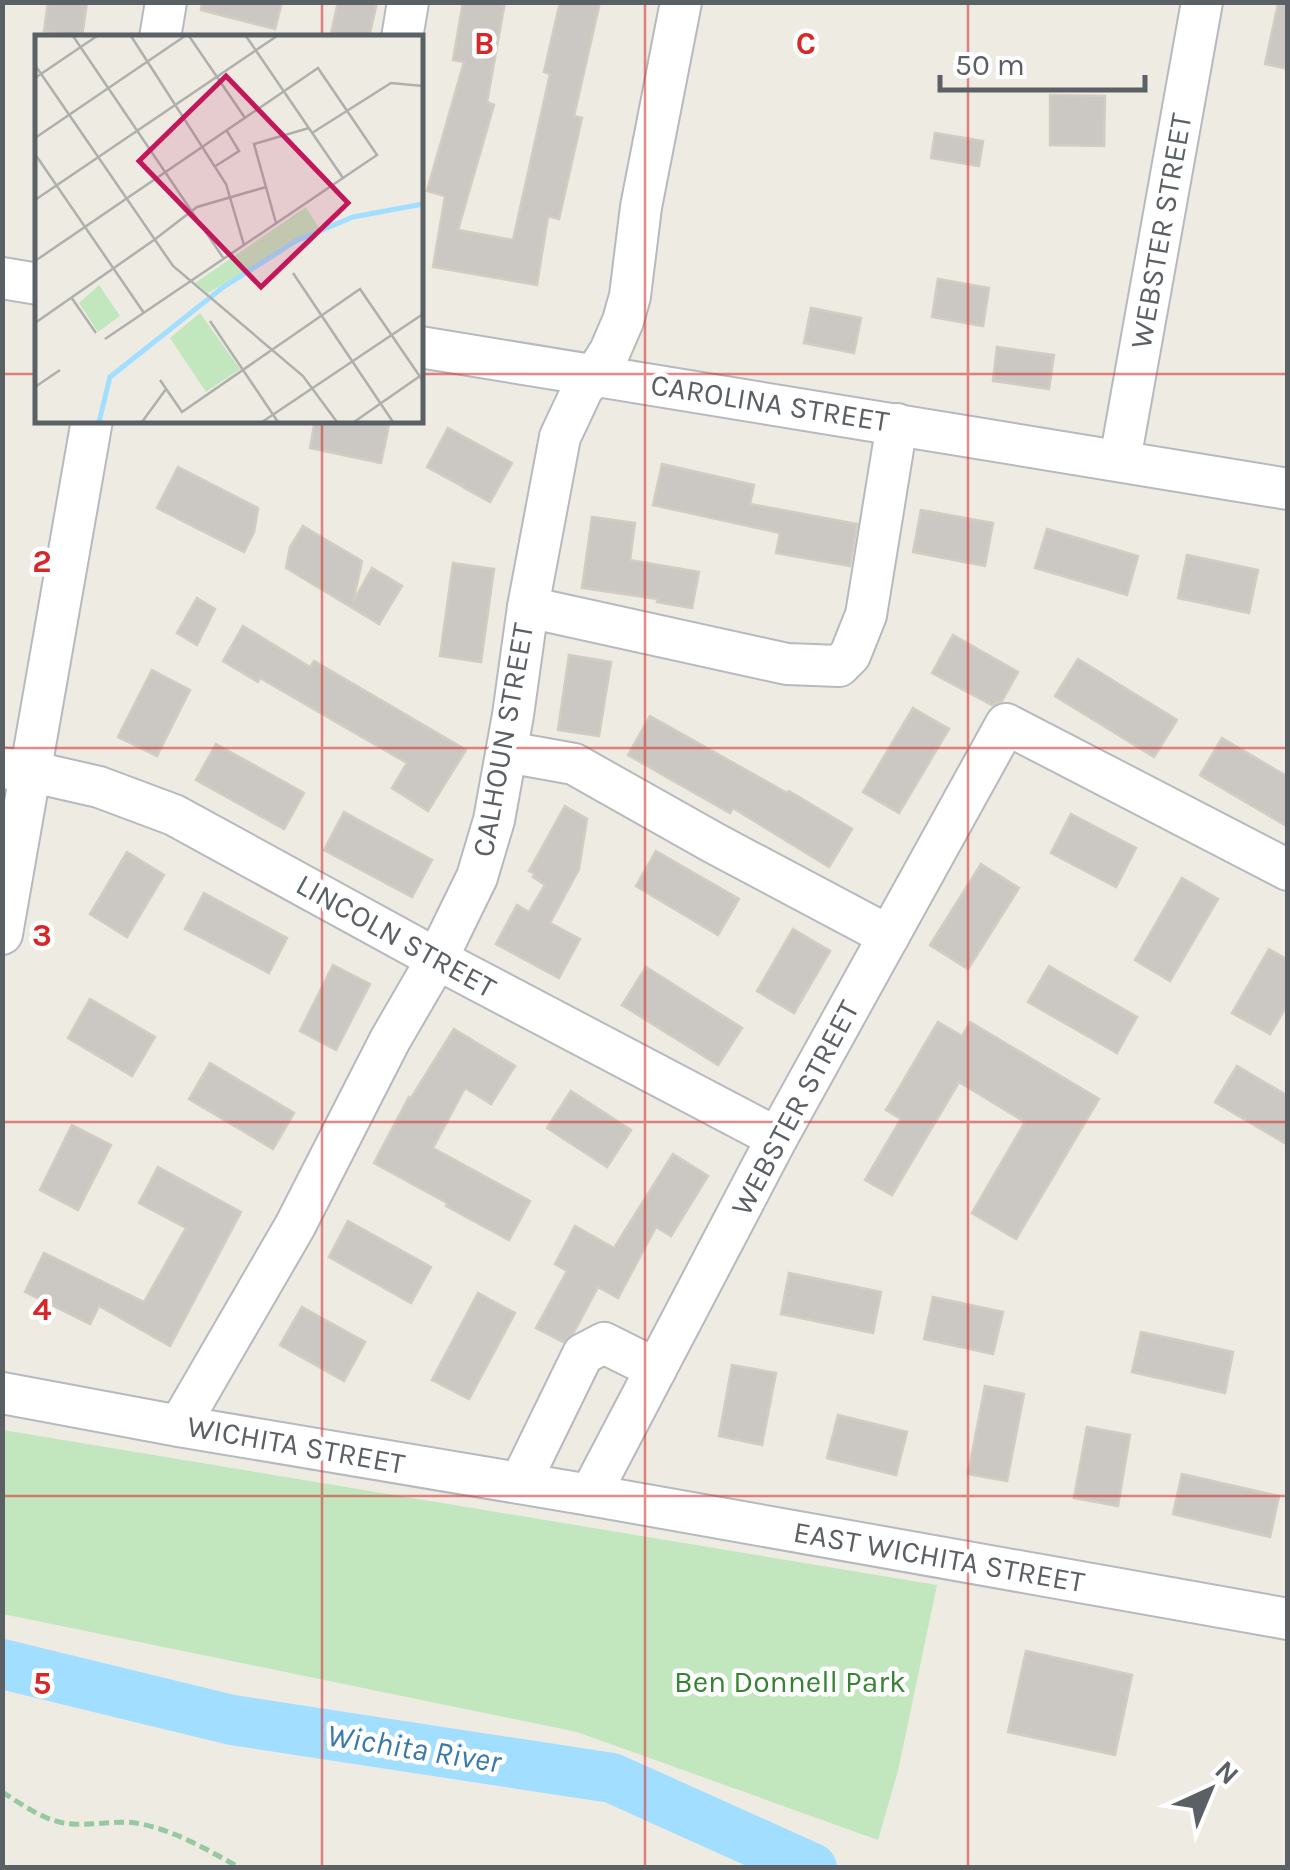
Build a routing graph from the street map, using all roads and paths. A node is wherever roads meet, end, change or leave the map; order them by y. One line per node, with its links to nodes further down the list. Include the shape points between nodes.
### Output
1 (166, 2): 5 (street)
2 (408, 2): 6 (street)
3 (682, 2): 10 (street, CALHOUN STREET, via 630,296)
4 (1202, 2): 13 (street, WEBSTER STREET)
5 (160, 35)
6 (402, 35)
7 (2, 278): 8 (street)
8 (35, 284)
9 (422, 346): 10 (street, CAROLINA STREET)
10 (595, 375): 12 (street, CAROLINA STREET); 15 (street, CALHOUN STREET, via 560,437)
11 (92, 422): 17 (street)
12 (897, 424): 13 (street, CAROLINA STREET); 15 (street, via 866,615 839,666 787,664)
13 (1120, 460): 14 (street, CAROLINA STREET)
14 (1288, 489)
15 (528, 607): 16 (street, CALHOUN STREET)
16 (507, 752): 20 (street, via 574,764); 21 (street, CALHOUN STREET, via 477,877)
17 (16, 770): 19 (street); 21 (street, LINCOLN STREET, via 100,787 174,816)
18 (1288, 870): 20 (street, WEBSTER STREET, via 1006,724)
19 (2, 934)
20 (889, 936): 22 (street, WEBSTER STREET)
21 (437, 959): 22 (street, LINCOLN STREET); 25 (street, CALHOUN STREET, via 296,1226)
22 (777, 1138): 23 (street, WEBSTER STREET)
23 (656, 1369): 26 (street, via 604,1343 583,1354); 27 (street, WEBSTER STREET)
24 (2, 1393): 25 (street, WICHITA STREET)
25 (179, 1426): 26 (street, WICHITA STREET)
26 (520, 1483): 27 (street, WICHITA STREET)
27 (590, 1495): 28 (street, EAST WICHITA STREET)
28 (1288, 1619)
29 (2, 1792): 30 (path, via 70,1824 146,1825)
30 (240, 1868)

